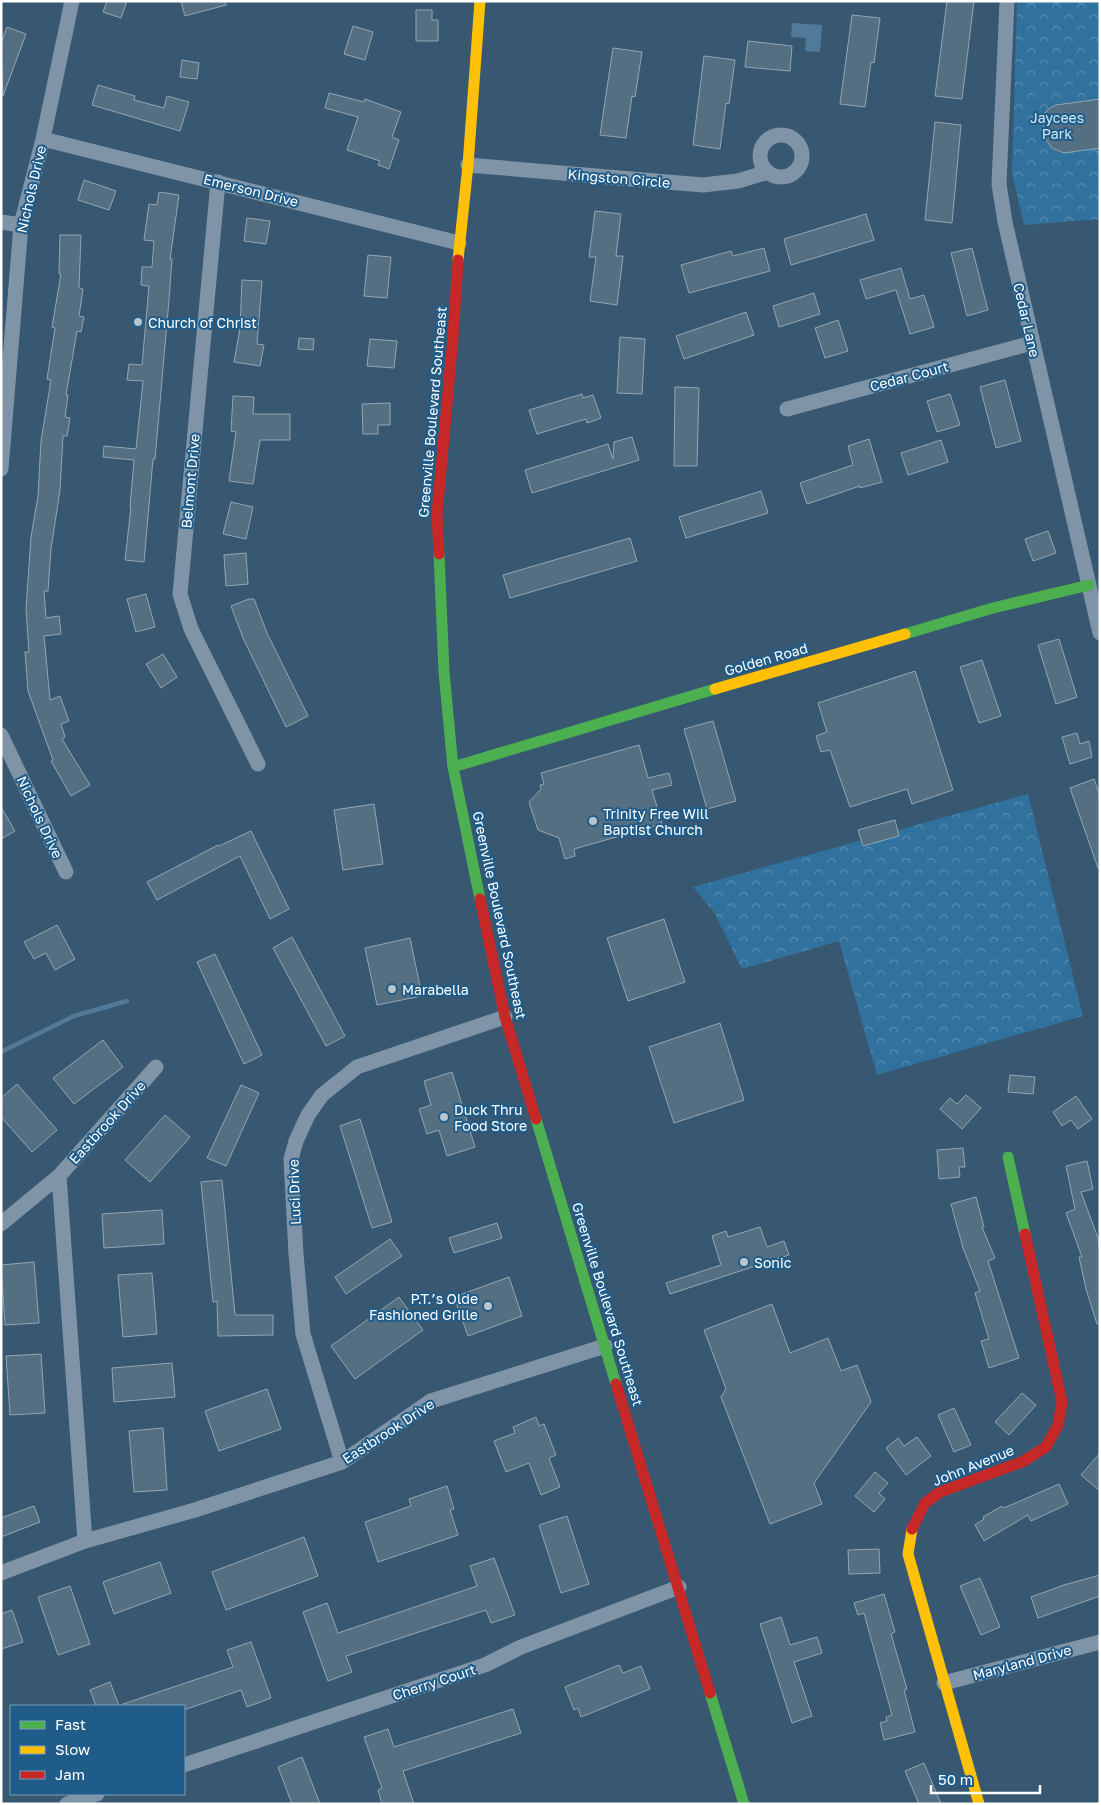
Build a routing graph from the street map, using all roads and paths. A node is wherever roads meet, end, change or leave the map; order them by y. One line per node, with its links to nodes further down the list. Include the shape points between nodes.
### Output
1 (72, 1): 4 (street, Nichols Drive)
2 (480, 1): 5 (main road, Greenville Boulevard Southeast)
3 (1008, 1): 11 (street, Cedar Lane, via 999,184)
4 (43, 139): 7 (street, Emerson Drive); 9 (street, Nichols Drive)
5 (468, 165): 6 (street, Kingston Circle, via 703,185 738,181); 10 (main road, Greenville Boulevard Southeast)
6 (768, 172)
7 (218, 182): 10 (street, Emerson Drive); 17 (street, Belmont Drive, via 180,594 191,629)
8 (1, 222): 9 (street)
9 (21, 224): 13 (street, Nichols Drive)
10 (459, 243): 18 (main road, Greenville Boulevard Southeast, via 437,514 444,672)
11 (1032, 343): 12 (street, Cedar Court); 14 (street, Cedar Lane)
12 (786, 409)
13 (1, 469)
14 (1089, 586): 15 (street, Cedar Lane); 18 (main road, Golden Road, via 1002,606)
15 (1100, 633)
16 (1, 735): 19 (street, Nichols Drive)
17 (258, 764)
18 (453, 767): 20 (main road, Greenville Boulevard Southeast)
19 (66, 872)
20 (505, 1017): 25 (main road, Greenville Boulevard Southeast); 26 (street, Luci Drive, via 357,1067 322,1095 296,1141 291,1159 303,1334)
21 (156, 1067): 23 (street, Eastbrook Drive)
22 (1008, 1158): 31 (main road, John Avenue, via 1062,1402 1058,1425 1046,1447 1022,1462 940,1492 925,1503 913,1526 908,1554)
23 (59, 1176): 24 (street, Eastbrook Drive); 27 (street, Eastbrook Drive)
24 (1, 1224)
25 (605, 1346): 26 (street, Eastbrook Drive, via 431,1401); 29 (main road, Greenville Boulevard Southeast)
26 (342, 1462): 27 (street, Eastbrook Drive, via 195,1510)
27 (85, 1541): 28 (street, Eastbrook Drive)
28 (1, 1573)
29 (679, 1587): 32 (street, Cherry Court, via 521,1647 485,1665); 35 (main road, Greenville Boulevard Southeast)
30 (1100, 1642): 31 (street, Maryland Drive)
31 (944, 1683): 36 (main road, John Avenue)
32 (185, 1765)
33 (93, 1795): 34 (street)
34 (66, 1804)
35 (744, 1804)
36 (979, 1804)

